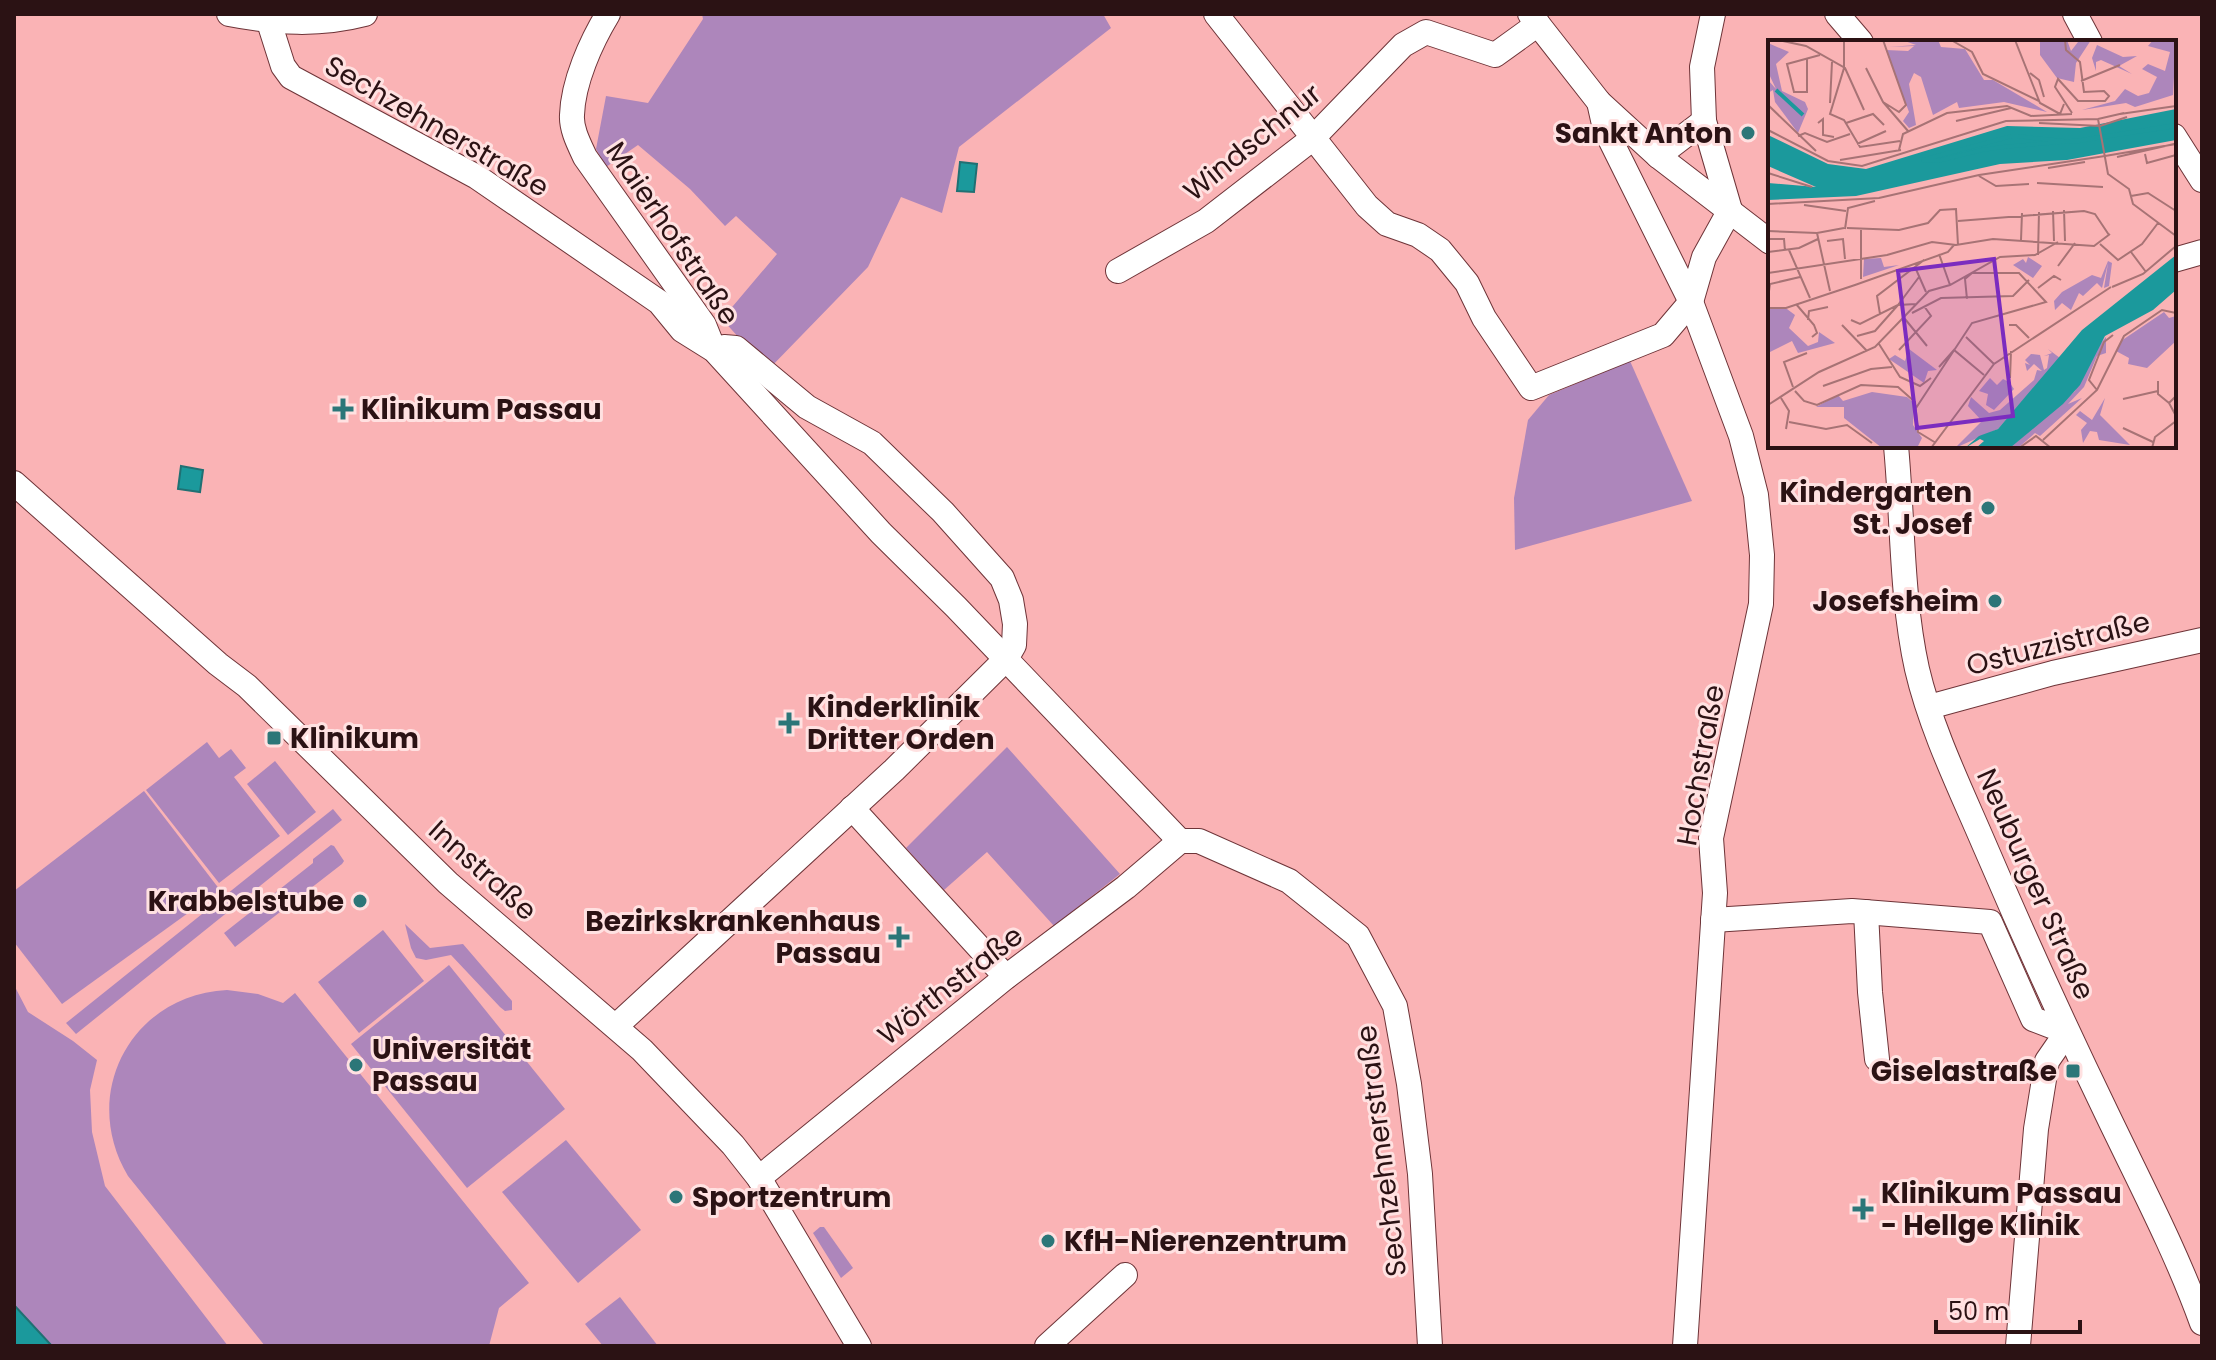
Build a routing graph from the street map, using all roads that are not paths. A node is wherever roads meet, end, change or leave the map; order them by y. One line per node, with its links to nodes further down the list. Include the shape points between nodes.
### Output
1 (229, 14): 9 (street)
2 (365, 14): 9 (street)
3 (608, 14): 24 (street, Maierhofstraße, via 575,91 571,117 576,136 603,184 704,325)
4 (1216, 14): 14 (street)
5 (1713, 14): 13 (street, via 1702,67)
6 (1837, 14): 10 (street)
7 (2075, 14): 11 (street)
8 (1534, 19): 12 (street); 14 (street, Windschnur, via 1495,55 1426,32 1403,45)
9 (269, 22): 24 (street, Sechzehnerstraße, via 291,77 477,177 659,302 682,330)
10 (1859, 40)
11 (2089, 40)
12 (1599, 102): 16 (street); 23 (street, Hochstraße, via 1605,129)
13 (1704, 121): 16 (street); 18 (street)
14 (1312, 139): 22 (street, Windschnur, via 1206,221); 23 (street, via 1387,224 1440,250 1467,283 1531,388 1663,335)
15 (2176, 139): 17 (street)
16 (1658, 156): 18 (street)
17 (2202, 180)
18 (1730, 210): 19 (street); 23 (street, via 1704,257)
19 (1768, 240)
20 (2202, 252): 21 (street)
21 (2176, 259)
22 (1118, 271)
23 (1691, 302): 33 (street, Hochstraße, via 1741,436 1756,495 1762,555 1761,604 1711,838)
24 (714, 350): 28 (street, Sechzehnerstraße, via 881,533); 28 (street, Sechzehnerstraße, via 736,348 807,407 872,443 943,512 1002,578 1015,624 1014,645)
25 (1896, 448): 29 (street, Neuburger Straße, via 1908,609)
26 (14, 483): 35 (street, Innstraße, via 247,686 448,883)
27 (2202, 640): 29 (street, Ostuzzistraße)
28 (1006, 659): 30 (street); 31 (street, Sechzehnerstraße)
29 (1929, 707): 36 (street, Neuburger Straße)
30 (852, 808): 34 (street); 35 (street)
31 (1180, 841): 34 (street, Wörthstraße); 43 (street, Sechzehnerstraße, via 1199,841 1289,881 1358,936 1395,1006 1420,1174)
32 (1866, 912): 33 (street); 36 (street, via 1990,922 2033,1019); 37 (street)
33 (1713, 920): 44 (street, Hochstraße)
34 (1006, 977): 38 (street, Wörthstraße)
35 (616, 1026): 38 (street, Innstraße)
36 (2067, 1032): 40 (street, Neuburger Straße); 45 (street, via 2047,1061 2036,1129)
37 (1877, 1059)
38 (759, 1178): 41 (street, Innstraße)
39 (1125, 1275): 42 (street)
40 (2202, 1323)
41 (859, 1346)
42 (1047, 1346)
43 (1430, 1346)
44 (1685, 1346)
45 (2018, 1346)

